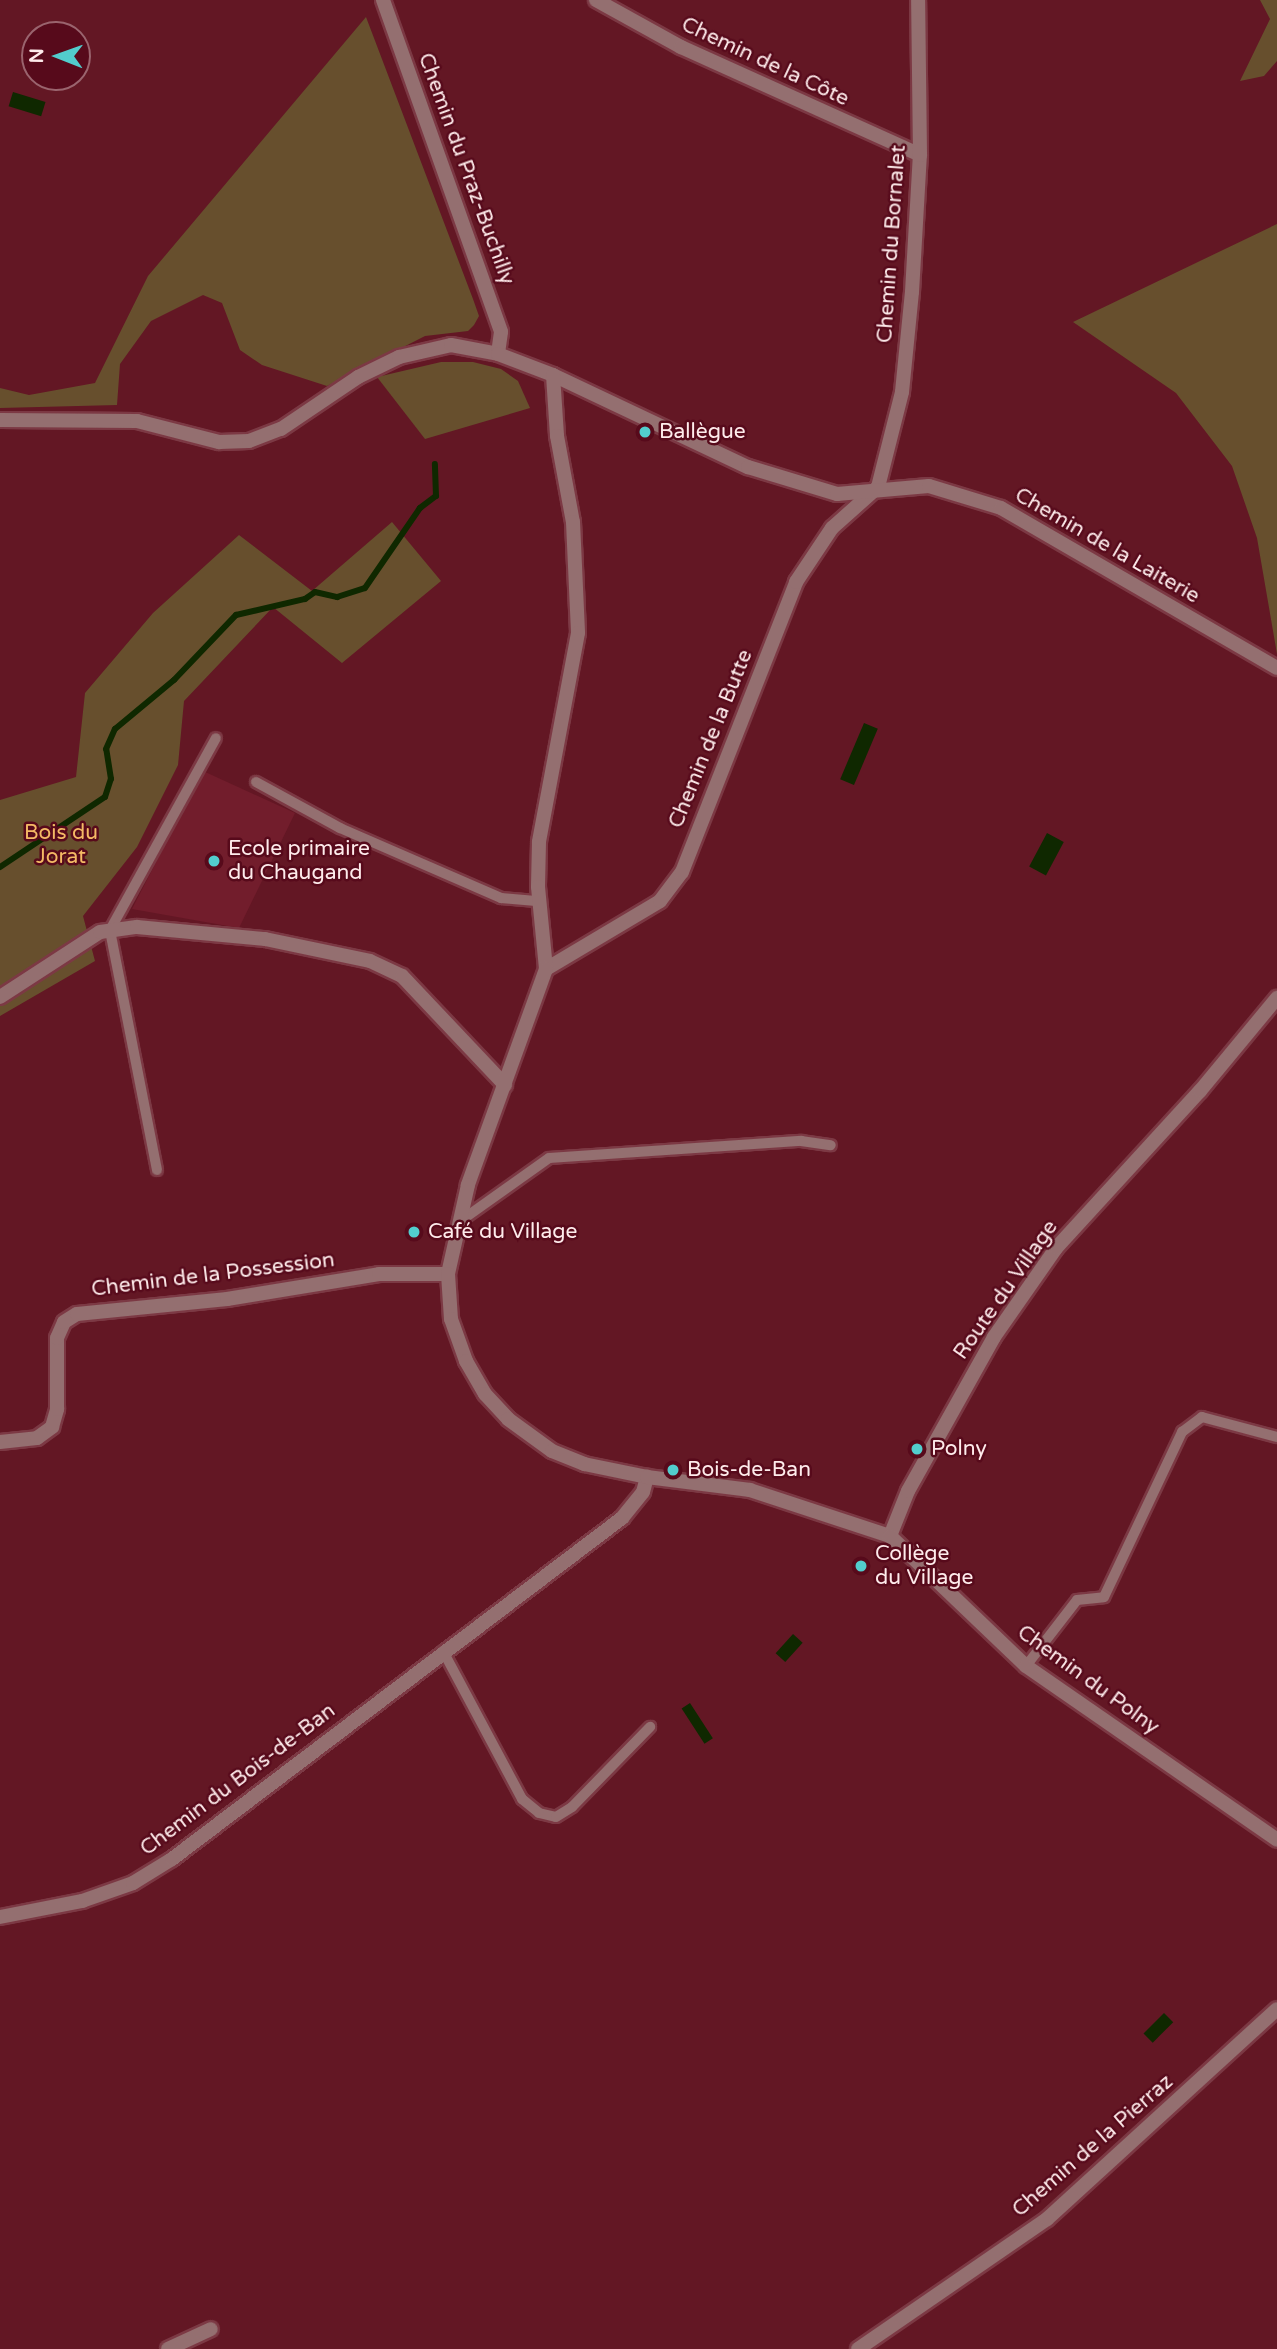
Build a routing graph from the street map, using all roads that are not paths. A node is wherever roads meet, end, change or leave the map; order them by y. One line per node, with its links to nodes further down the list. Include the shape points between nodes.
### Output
1 (383, 0): 5 (street, Chemin du Praz-Buchilly, via 497,321)
2 (596, 0): 4 (street, Chemin de la Côte, via 681,47)
3 (918, 0): 4 (street, Chemin du Bornalet)
4 (920, 155): 8 (street, Chemin du Bornalet, via 902,393)
5 (498, 354): 6 (street, Chemin de la Laiterie); 7 (street, Chemin de la Laiterie, via 451,345 399,356 358,377 281,429 249,441 219,442 136,421)
6 (553, 375): 8 (street, Chemin de la Laiterie, via 748,467 837,494); 12 (street, via 551,391 573,522 579,602 574,660 539,842)
7 (0, 420)
8 (878, 487): 9 (street, Chemin de la Laiterie, via 929,486 1000,508); 14 (street, Chemin de la Butte, via 832,528 796,582 682,872 660,901)
9 (1277, 668)
10 (216, 738): 13 (lane)
11 (256, 782): 12 (lane, via 340,828 501,898)
12 (539, 901): 14 (street)
13 (110, 930): 15 (street); 17 (street, via 137,927 265,939 370,961 418,989); 19 (lane)
14 (546, 969): 17 (street)
15 (0, 997)
16 (1277, 998): 25 (street, Route du Village, via 1200,1091 1056,1248 993,1337 908,1492)
17 (505, 1085): 20 (street)
18 (831, 1145): 20 (lane, via 801,1141 549,1158)
19 (158, 1170)
20 (456, 1225): 21 (street)
21 (447, 1274): 23 (street, Chemin de la Possession, via 379,1274 227,1299 77,1314 64,1322 57,1338 57,1409 52,1427 37,1438); 24 (street, via 451,1319 466,1361 485,1394 508,1419 552,1451 584,1464)
22 (1277, 1437): 27 (lane, via 1202,1417 1182,1432 1104,1597 1077,1600)
23 (0, 1442)
24 (647, 1477): 25 (street, via 750,1490); 26 (street, Chemin du Bois-de-Ban, via 643,1492 622,1518)
25 (890, 1536): 27 (street, Chemin du Polny)
26 (443, 1650): 28 (lane, via 522,1799 539,1814 556,1816 572,1807); 30 (street, Chemin du Bois-de-Ban, via 172,1859 133,1882 82,1901)
27 (1026, 1666): 29 (street, Chemin du Polny)
28 (650, 1727)
29 (1277, 1840)
30 (0, 1917)
31 (1277, 2009): 34 (street, Chemin de la Pierraz, via 1047,2219)
32 (211, 2329): 33 (street)
33 (168, 2349)
34 (858, 2349)

